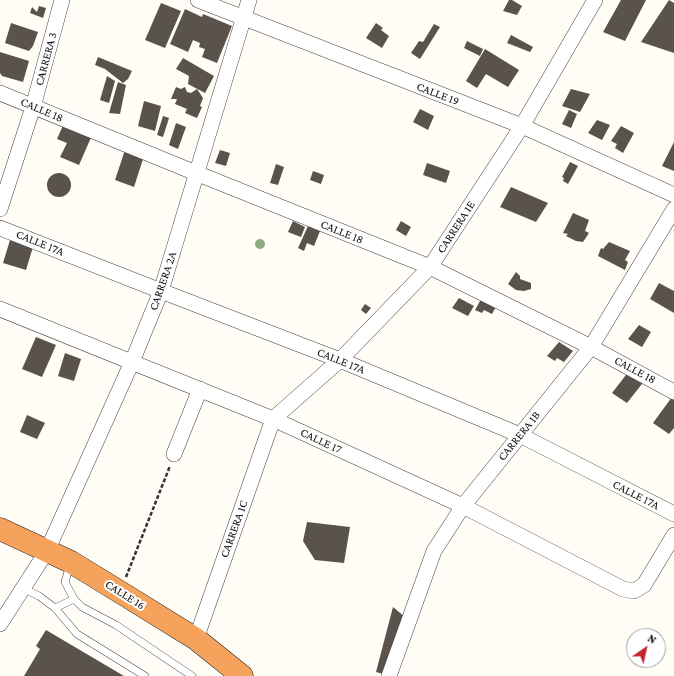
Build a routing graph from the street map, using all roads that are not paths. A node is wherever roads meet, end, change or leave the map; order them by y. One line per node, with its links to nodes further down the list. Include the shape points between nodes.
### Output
1 (62, 0): 7 (street, CARRERA 3)
2 (198, 0): 5 (street, CALLE 19)
3 (249, 0): 5 (street, CARRERA 2A)
4 (595, 0): 8 (street, CARRERA 1E)
5 (243, 18): 8 (street, CALLE 19); 9 (street, CARRERA 2A)
6 (0, 93): 7 (street, CALLE 18)
7 (33, 107): 9 (street, CALLE 18); 11 (street, CARRERA 3)
8 (522, 126): 10 (street, CALLE 19); 14 (street, CARRERA 1E)
9 (196, 173): 14 (street, CALLE 18); 15 (street, CARRERA 2A)
10 (674, 195)
11 (0, 209)
12 (674, 209): 17 (street, CARRERA 1B)
13 (0, 228): 15 (street, CALLE 17A)
14 (430, 267): 17 (street, CALLE 18); 18 (street, CARRERA 1E)
15 (161, 292): 18 (street, CALLE 17A); 19 (street, CARRERA 2A)
16 (0, 309): 19 (street, CALLE 17)
17 (591, 347): 21 (street, CALLE 18); 23 (street, CARRERA 1B)
18 (340, 360): 22 (street, CARRERA 1E); 23 (street, CALLE 17A)
19 (132, 362): 20 (street, CALLE 17); 29 (street, CARRERA 2A)
20 (200, 389): 22 (street, CALLE 17); 24 (street)
21 (674, 392)
22 (273, 419): 25 (street, CALLE 17); 35 (street, CARRERA 1C)
23 (520, 435): 25 (street, CARRERA 1B); 26 (street, CALLE 17A)
24 (174, 454)
25 (463, 506): 28 (street, CALLE 17, via 623,589 634,591 644,585); 39 (street, CARRERA 1B, via 434,551)
26 (674, 514)
27 (0, 530): 29 (highway, CALLE 16)
28 (674, 535)
29 (47, 550): 30 (highway, CALLE 16); 31 (street, CARRERA 2A)
30 (71, 562): 32 (lane, via 65,582); 35 (highway, CALLE 16)
31 (23, 588): 33 (lane); 34 (street, CARRERA 2A)
32 (74, 599): 33 (lane); 37 (lane, via 82,607 116,625)
33 (55, 608): 36 (lane, via 76,634)
34 (0, 624)
35 (196, 639): 38 (highway, CALLE 16)
36 (145, 676)
37 (192, 676)
38 (242, 676)
39 (388, 676)

